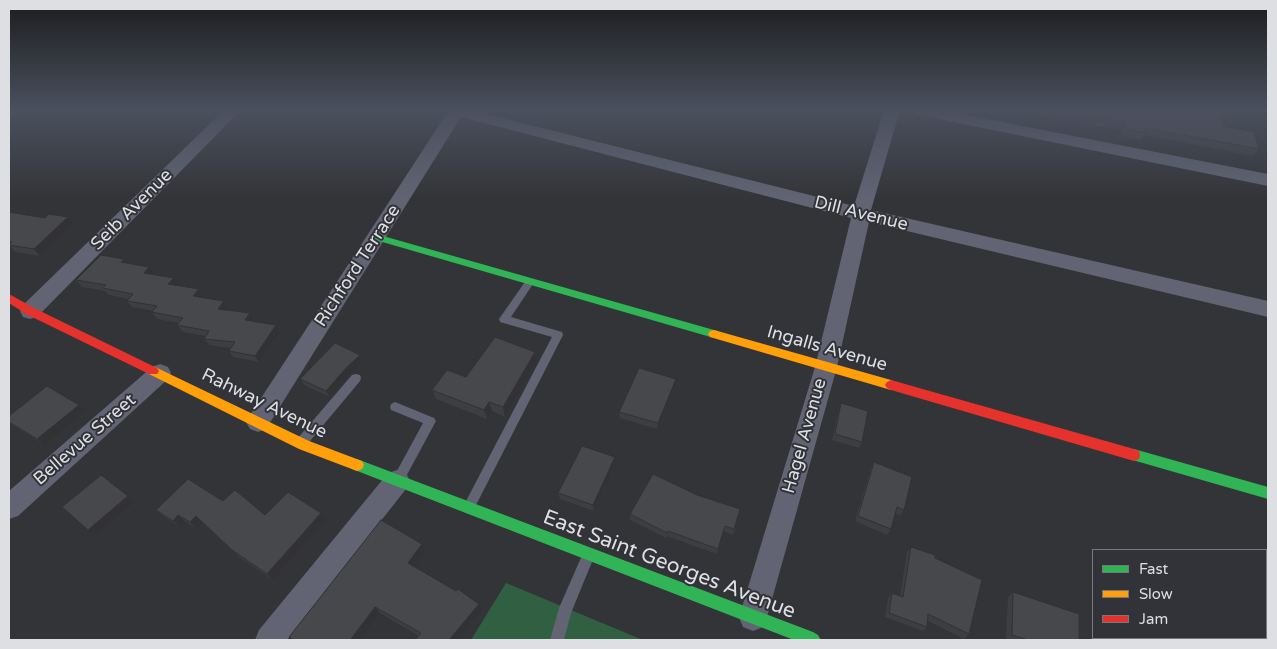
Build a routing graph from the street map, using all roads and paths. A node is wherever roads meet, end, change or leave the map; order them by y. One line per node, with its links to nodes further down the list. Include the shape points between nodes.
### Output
1 (202, 140): 12 (street, Seib Avenue)
2 (438, 140): 8 (street, Richford Terrace)
3 (574, 140): 7 (street, Dill Avenue)
4 (883, 140): 7 (street, Hagel Avenue)
5 (1070, 140): 6 (street)
6 (1268, 180)
7 (860, 214): 11 (street, Dill Avenue); 13 (street, Hagel Avenue)
8 (376, 237): 9 (street, Ingalls Avenue); 17 (street, Richford Terrace)
9 (530, 281): 13 (street, Ingalls Avenue); 22 (lane, via 504,319 558,335)
10 (9, 298): 12 (street, Rahway Avenue)
11 (1268, 309)
12 (30, 311): 14 (street, Rahway Avenue)
13 (826, 367): 20 (street, Ingalls Avenue); 25 (street, Hagel Avenue)
14 (160, 373): 17 (street, Rahway Avenue); 21 (street, Bellevue Street)
15 (356, 378): 18 (lane)
16 (395, 407): 19 (lane, via 430,421)
17 (258, 422): 18 (street, Rahway Avenue)
18 (300, 444): 19 (street, Rahway Avenue)
19 (397, 481): 22 (street, Rahway Avenue); 27 (street)
20 (1268, 493)
21 (9, 506)
22 (468, 508): 23 (street, Rahway Avenue)
23 (510, 526): 24 (street, East Saint Georges Avenue)
24 (589, 554): 25 (street, East Saint Georges Avenue); 28 (lane, via 564,613)
25 (753, 617): 26 (street, East Saint Georges Avenue)
26 (793, 637): 29 (street, East Saint Georges Avenue)
27 (270, 640)
28 (557, 640)
29 (813, 640)

